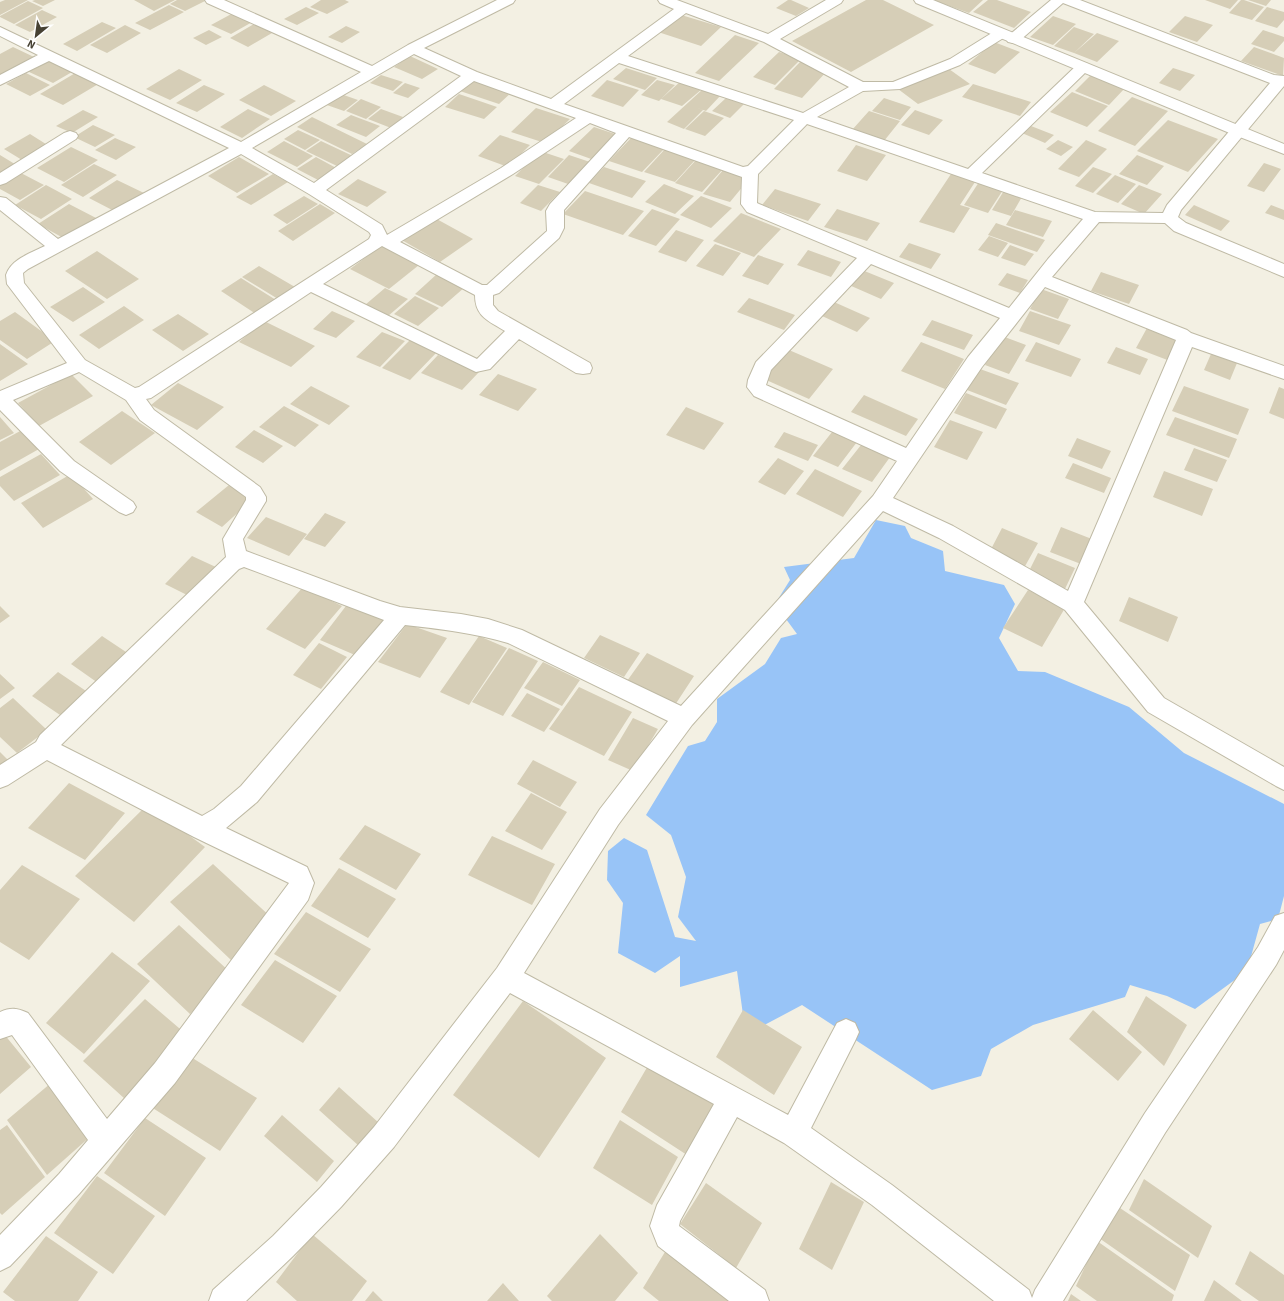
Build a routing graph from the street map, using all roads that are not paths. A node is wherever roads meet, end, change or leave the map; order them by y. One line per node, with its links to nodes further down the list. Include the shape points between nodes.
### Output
1 (212, 0): 16 (street)
2 (665, 0): 8 (street)
3 (836, 0): 11 (street)
4 (921, 0): 10 (street)
5 (1059, 0): 10 (street)
6 (1067, 0): 18 (street)
7 (495, 2): 12 (street)
8 (684, 8): 11 (street); 14 (street)
9 (0, 32): 13 (street)
10 (1007, 36): 15 (street); 20 (street, via 955,62 895,86)
11 (769, 39): 20 (street)
12 (413, 48): 16 (street); 17 (street)
13 (49, 55): 19 (street); 29 (street)
14 (616, 57): 23 (street); 25 (street)
15 (1083, 67): 27 (street); 32 (street)
16 (371, 71): 29 (street)
17 (472, 75): 23 (street); 34 (street)
18 (1282, 81): 21 (street)
19 (0, 82)
20 (860, 87): 25 (street)
21 (1269, 94): 22 (street); 27 (street)
22 (1284, 100)
23 (553, 105): 24 (street)
24 (589, 117): 26 (street); 38 (street, via 507,171)
25 (804, 118): 31 (street); 32 (street)
26 (626, 131): 31 (street, via 742,172); 44 (street, via 554,210 556,227 553,234 494,289)
27 (1237, 131): 30 (street); 37 (street, via 1173,208)
28 (70, 136): 33 (street)
29 (241, 148): 34 (street); 39 (street)
30 (1284, 149)
31 (750, 171): 40 (street, via 749,204 753,208)
32 (971, 175): 36 (street)
33 (0, 180)
34 (315, 190): 38 (street, via 376,229)
35 (0, 202): 39 (street)
36 (1094, 217): 37 (street); 42 (street)
37 (1169, 218): 41 (street, via 1180,227)
38 (383, 240): 43 (street); 44 (street)
39 (57, 247): 48 (street, via 22,265 14,272 13,278)
40 (868, 256): 45 (street); 53 (street, via 763,367 756,387)
41 (1284, 271)
42 (1042, 279): 45 (street); 47 (street)
43 (310, 285): 46 (street, via 478,366); 51 (street, via 144,393)
44 (484, 292): 46 (street, via 486,310)
45 (1012, 316): 53 (street, via 975,362)
46 (517, 330): 49 (street)
47 (1186, 338): 50 (street); 57 (street)
48 (79, 366): 51 (street); 52 (street)
49 (583, 368)
50 (1284, 373)
51 (133, 395): 56 (street, via 147,415 253,492 256,501 233,539)
52 (0, 398): 55 (street, via 67,466)
53 (909, 458): 54 (street)
54 (880, 501): 57 (street, via 946,532); 59 (street)
55 (126, 507)
56 (237, 560): 58 (street, via 245,559); 60 (street, via 48,742)
57 (1073, 604): 62 (street, via 1156,705)
58 (400, 616): 59 (street, via 462,623 514,636); 63 (street, via 249,794 223,817)
59 (684, 718): 65 (street, via 609,817)
60 (48, 747): 61 (street); 63 (street, via 52,752)
61 (0, 778)
62 (1284, 779)
63 (203, 829): 70 (street, via 298,875 301,886 165,1073)
64 (1284, 925): 75 (street, via 1267,956 1154,1123)
65 (506, 977): 68 (street); 72 (street, via 384,1137 331,1197)
66 (0, 1026): 70 (street, via 10,1021 19,1022)
67 (846, 1032): 69 (street)
68 (732, 1099): 69 (street); 73 (street, via 667,1215 664,1230 668,1236)
69 (794, 1133): 74 (street, via 882,1195)
70 (106, 1141): 71 (street)
71 (0, 1256)
72 (224, 1301)
73 (754, 1301)
74 (1018, 1301)
75 (1046, 1301)

